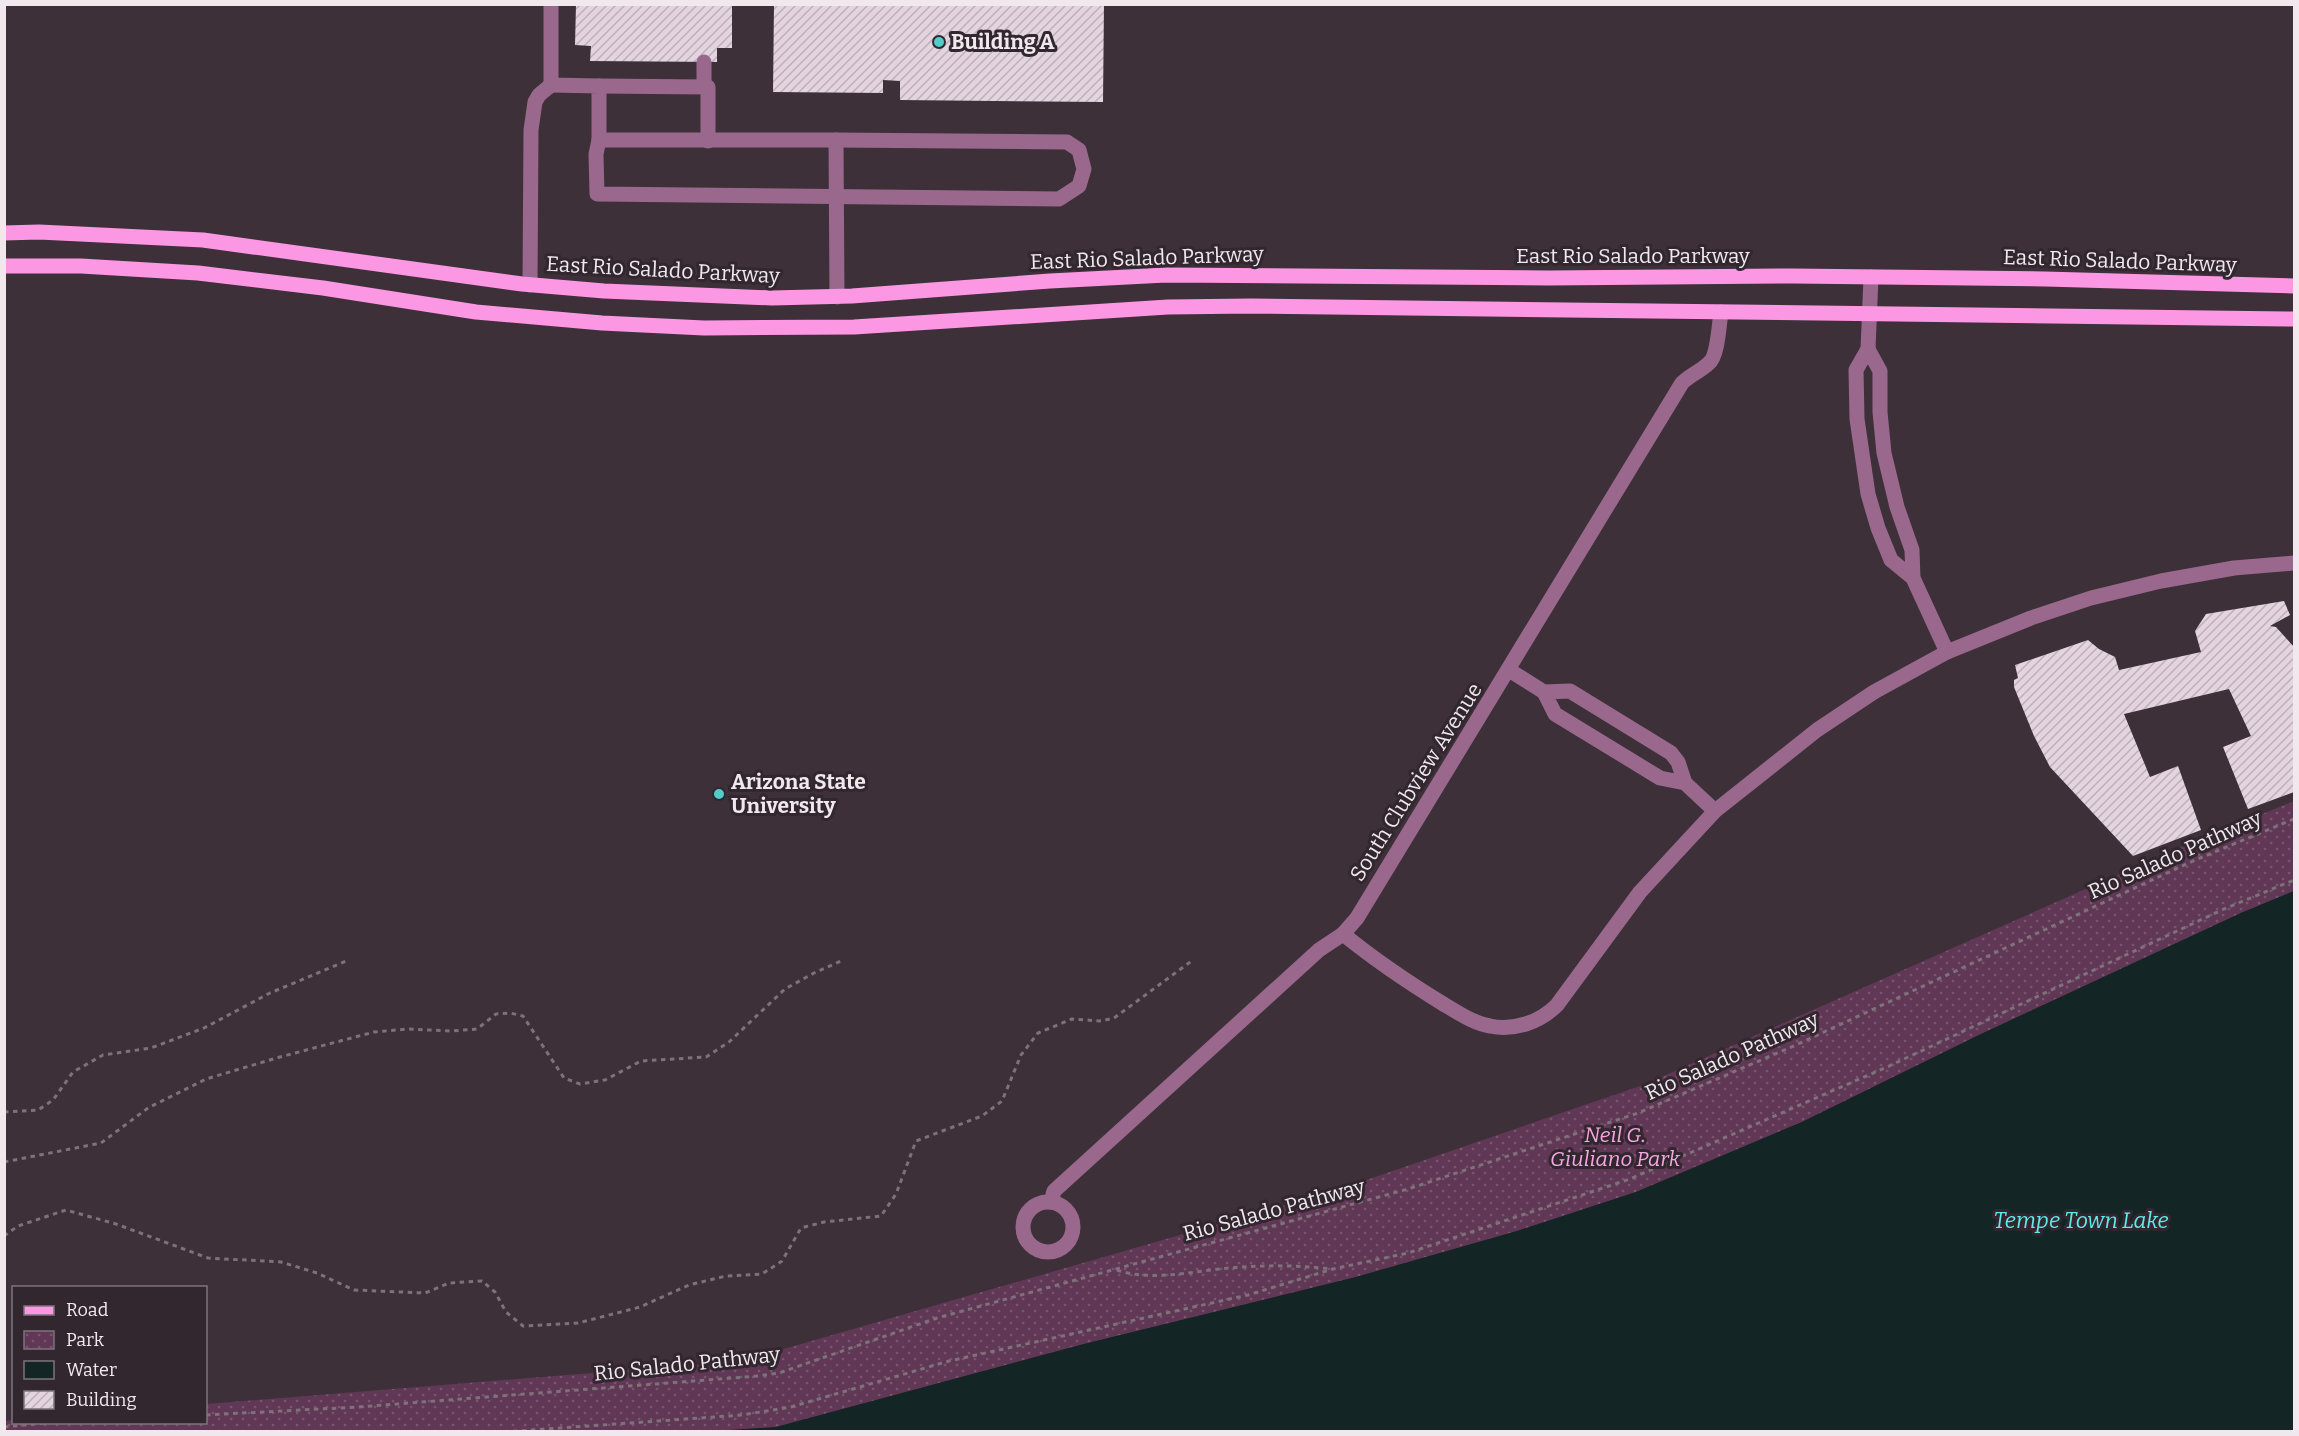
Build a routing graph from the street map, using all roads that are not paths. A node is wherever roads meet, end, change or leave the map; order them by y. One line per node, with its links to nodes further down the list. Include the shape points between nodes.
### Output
1 (551, 4): 3 (street)
2 (704, 62): 5 (street)
3 (551, 85): 4 (street); 13 (street, via 535,102 531,130)
4 (599, 86): 5 (street); 6 (street)
5 (704, 87): 8 (street, via 708,87)
6 (599, 140): 8 (street); 9 (street, via 597,194)
7 (836, 140): 8 (street); 9 (street); 9 (street, via 1067,142 1079,150 1084,169 1079,186 1059,198)
8 (708, 141)
9 (836, 197): 15 (street)
10 (4, 233): 13 (main road, East Rio Salado Parkway, via 203,240)
11 (4, 266): 16 (main road, via 198,273 476,312 704,328 896,326 1168,307)
12 (1871, 277): 14 (main road, East Rio Salado Parkway); 15 (main road, East Rio Salado Parkway, via 1166,275); 17 (street)
13 (530, 285): 15 (main road, East Rio Salado Parkway, via 698,296)
14 (2295, 286)
15 (837, 297)
16 (1720, 312): 17 (main road); 23 (street, South Clubview Avenue, via 1711,362 1682,383)
17 (1869, 315): 18 (main road); 19 (street)
18 (2295, 319)
19 (1868, 349): 21 (street, via 1880,371 1884,453 1912,550); 21 (street, via 1856,370 1857,419 1868,494 1891,560)
20 (2295, 563): 22 (street, via 2234,568 2091,598)
21 (1913, 578): 22 (street)
22 (1947, 652): 26 (street, via 1874,692 1817,730)
23 (1509, 670): 24 (street); 27 (street, South Clubview Avenue, via 1357,918)
24 (1544, 692): 25 (street, via 1555,714 1660,778); 25 (street, via 1570,691 1671,753)
25 (1685, 783): 26 (street)
26 (1715, 811): 27 (street, via 1640,892 1557,1005 1531,1022 1498,1027 1471,1020 1374,959)
27 (1343, 934): 28 (street, South Clubview Avenue, via 1318,950 1054,1191)
28 (1051, 1202)

